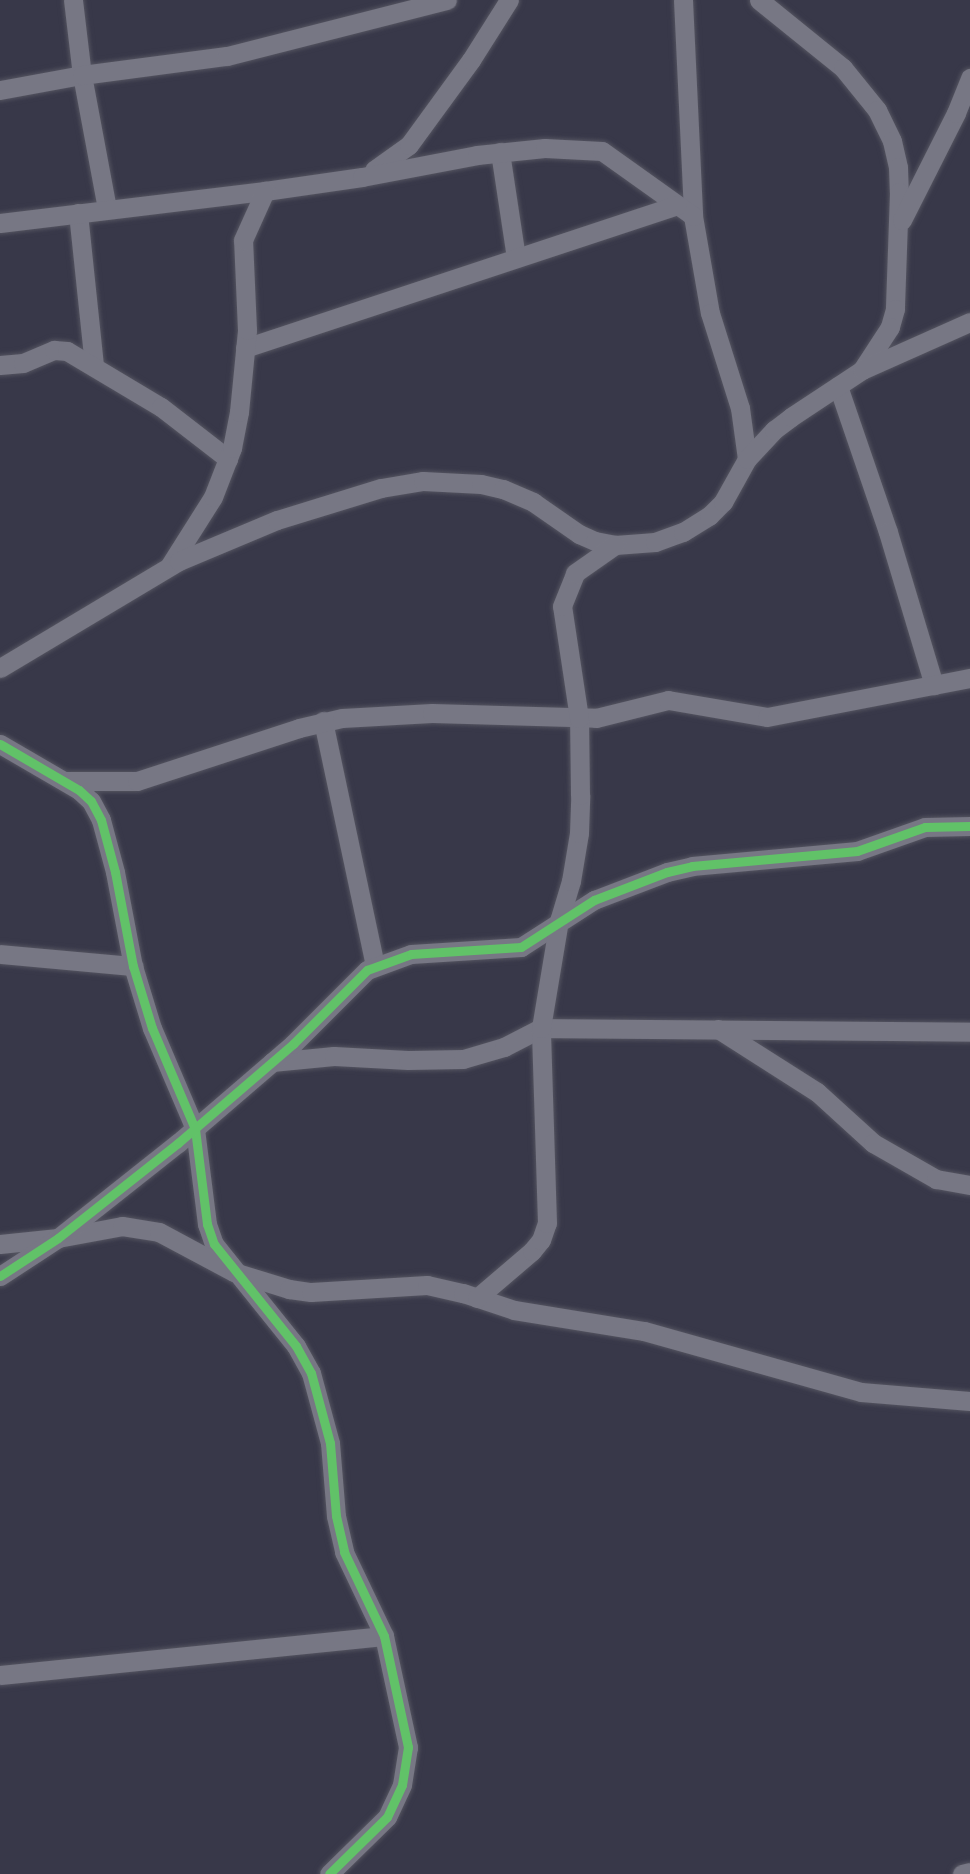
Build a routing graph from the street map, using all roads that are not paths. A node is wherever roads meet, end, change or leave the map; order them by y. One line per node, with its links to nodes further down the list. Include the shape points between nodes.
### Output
1 (73, 0): 6 (street)
2 (447, 0): 6 (street, via 227,56)
3 (509, 0): 10 (street, via 408,145)
4 (683, 0): 13 (street)
5 (759, 0): 16 (street, via 843,68 877,110 898,167)
6 (82, 75): 8 (street); 12 (street)
7 (970, 78): 16 (street)
8 (0, 90)
9 (500, 152): 10 (street); 13 (street, via 545,148 603,151); 17 (street)
10 (362, 177): 11 (street)
11 (265, 191): 12 (street); 19 (street, via 243,240)
12 (107, 209): 14 (street)
13 (685, 211): 17 (street); 25 (street, via 740,408)
14 (78, 213): 15 (street); 21 (street)
15 (0, 223)
16 (898, 227): 22 (street, via 894,317)
17 (516, 258): 19 (street)
18 (970, 322): 22 (street)
19 (245, 348): 24 (street, via 239,412)
20 (0, 365): 21 (street, via 23,363 61,349)
21 (94, 366): 24 (street, via 161,407)
22 (862, 370): 23 (street)
23 (838, 386): 25 (street, via 774,430); 30 (street)
24 (228, 458): 27 (street, via 213,497)
25 (747, 459): 26 (street, via 723,502 709,516 655,542)
26 (615, 545): 27 (street, via 579,534 533,502 503,489 422,481 381,488 277,520); 31 (street, via 575,573 562,607)
27 (169, 566): 28 (street)
28 (0, 668)
29 (970, 678): 30 (street)
30 (934, 685): 31 (street, via 767,717 668,700 610,717)
31 (579, 718): 32 (street, via 432,713); 36 (street, via 579,833)
32 (323, 721): 34 (street, via 137,781); 39 (street)
33 (0, 744): 34 (street)
34 (65, 781): 38 (street, via 91,801 101,821 116,872)
35 (970, 826): 36 (street, via 925,827 857,851 692,866 594,900)
36 (559, 921): 39 (street, via 521,947 411,954); 40 (street)
37 (0, 954): 38 (street)
38 (133, 966): 44 (street, via 152,1028)
39 (375, 967): 43 (street)
40 (541, 1028): 41 (street); 43 (street, via 504,1047 463,1059 334,1056); 50 (street, via 547,1223 532,1251)
41 (718, 1029): 42 (street); 45 (street, via 817,1092 873,1143 936,1179)
42 (970, 1032)
43 (272, 1062): 44 (street)
44 (195, 1129): 46 (street); 48 (street, via 207,1224 214,1244)
45 (970, 1185)
46 (58, 1238): 47 (street); 48 (street, via 122,1226 159,1232); 49 (street)
47 (0, 1244)
48 (234, 1272): 50 (street, via 299,1291 413,1284); 52 (street, via 296,1346 311,1373 330,1443 344,1552)
49 (0, 1276)
50 (477, 1298): 51 (street, via 514,1310 643,1331 861,1392)
51 (970, 1401)
52 (384, 1636): 53 (street); 55 (street, via 408,1746 402,1785 387,1816)
53 (0, 1675)
54 (970, 1872): 56 (street)
55 (329, 1874)
56 (962, 1874)

